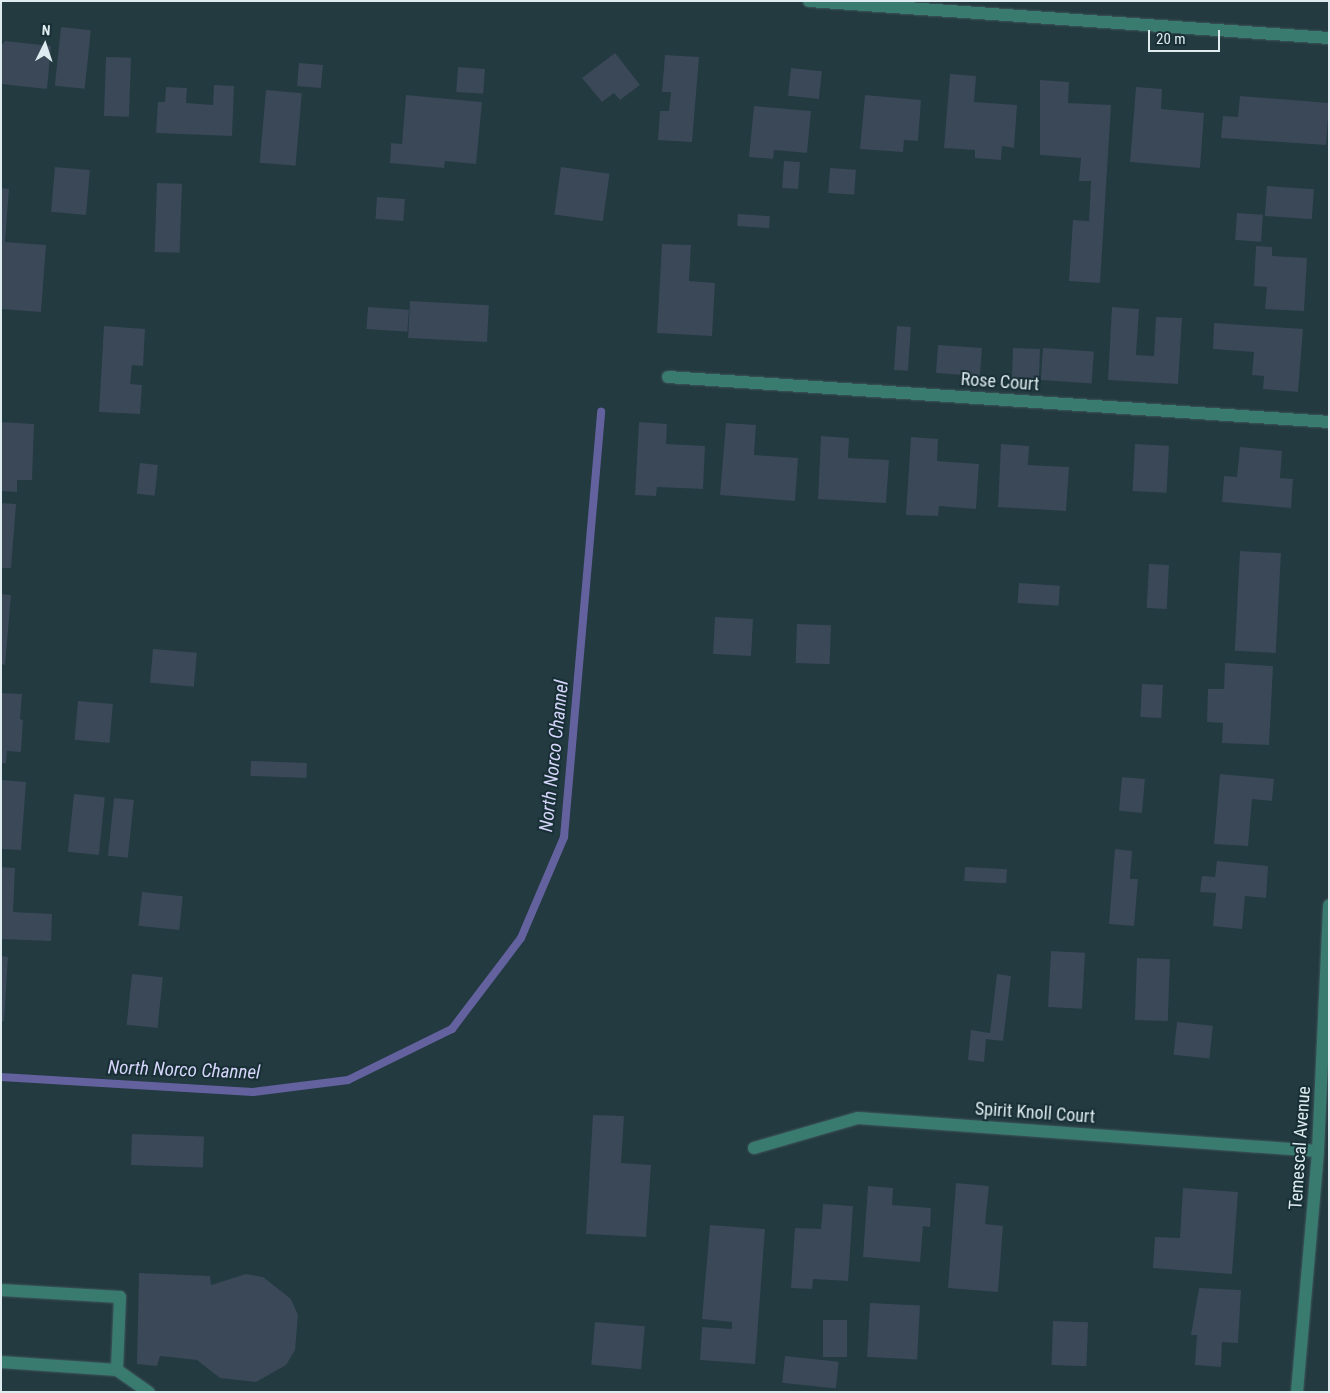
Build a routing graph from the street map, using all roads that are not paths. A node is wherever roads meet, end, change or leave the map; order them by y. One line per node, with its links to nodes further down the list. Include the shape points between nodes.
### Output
1 (809, 1): 2 (street)
2 (928, 5): 3 (street)
3 (946, 5): 4 (street)
4 (1329, 38)
5 (668, 377): 6 (street, Rose Court)
6 (1329, 422)
7 (1329, 905): 9 (street, Temescal Avenue)
8 (754, 1148): 9 (street, Spirit Knoll Court, via 858,1118)
9 (1318, 1151): 14 (street, Temescal Avenue)
10 (1, 1290): 12 (street, via 120,1297)
11 (1, 1362): 12 (street)
12 (118, 1370): 13 (street)
13 (149, 1392)
14 (1298, 1392)

